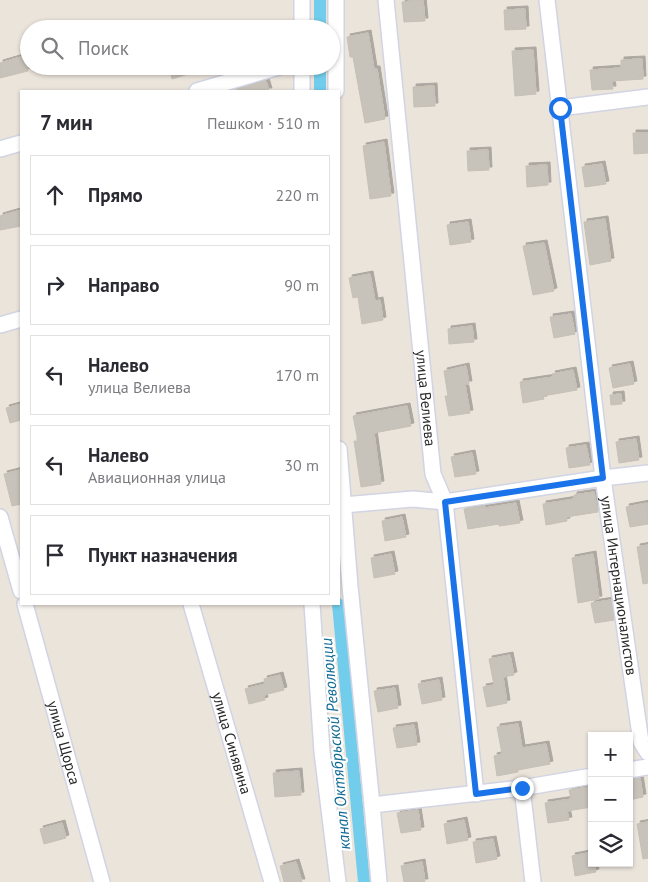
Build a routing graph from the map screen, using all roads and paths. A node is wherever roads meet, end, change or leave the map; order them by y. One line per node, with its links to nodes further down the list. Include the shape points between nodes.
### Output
1 (302, 0): 5 (street)
2 (336, 0): 6 (street)
3 (386, 0): 22 (street, улица Велиева, via 433,474)
4 (547, 0): 14 (street, улица Интернационалистов)
5 (302, 20)
6 (336, 20)
7 (251, 75): 10 (street)
8 (302, 75): 11 (street)
9 (336, 75): 12 (street)
10 (200, 90)
11 (302, 90)
12 (336, 90)
13 (648, 97): 14 (street)
14 (560, 108): 21 (street, улица Интернационалистов)
15 (20, 143): 16 (street)
16 (0, 149)
17 (20, 319): 18 (street)
18 (0, 325)
19 (340, 463): 23 (street)
20 (648, 473): 21 (street)
21 (603, 478): 22 (street); 30 (street, улица Интернационалистов, via 641,742)
22 (445, 502): 23 (street, via 413,499); 35 (street, улица Велиева)
23 (343, 505): 36 (street)
24 (0, 517): 25 (street)
25 (11, 555): 26 (street)
26 (20, 587)
27 (25, 605): 37 (street, улица Щорса)
28 (191, 605): 38 (street, улица Синявина)
29 (312, 605): 39 (street, via 322,752)
30 (648, 753)
31 (648, 767): 32 (street)
32 (633, 769)
33 (588, 777): 34 (street)
34 (522, 788): 35 (street); 41 (street)
35 (476, 794): 36 (street)
36 (372, 805): 40 (street)
37 (102, 882)
38 (272, 882)
39 (338, 882)
40 (379, 882)
41 (533, 882)

